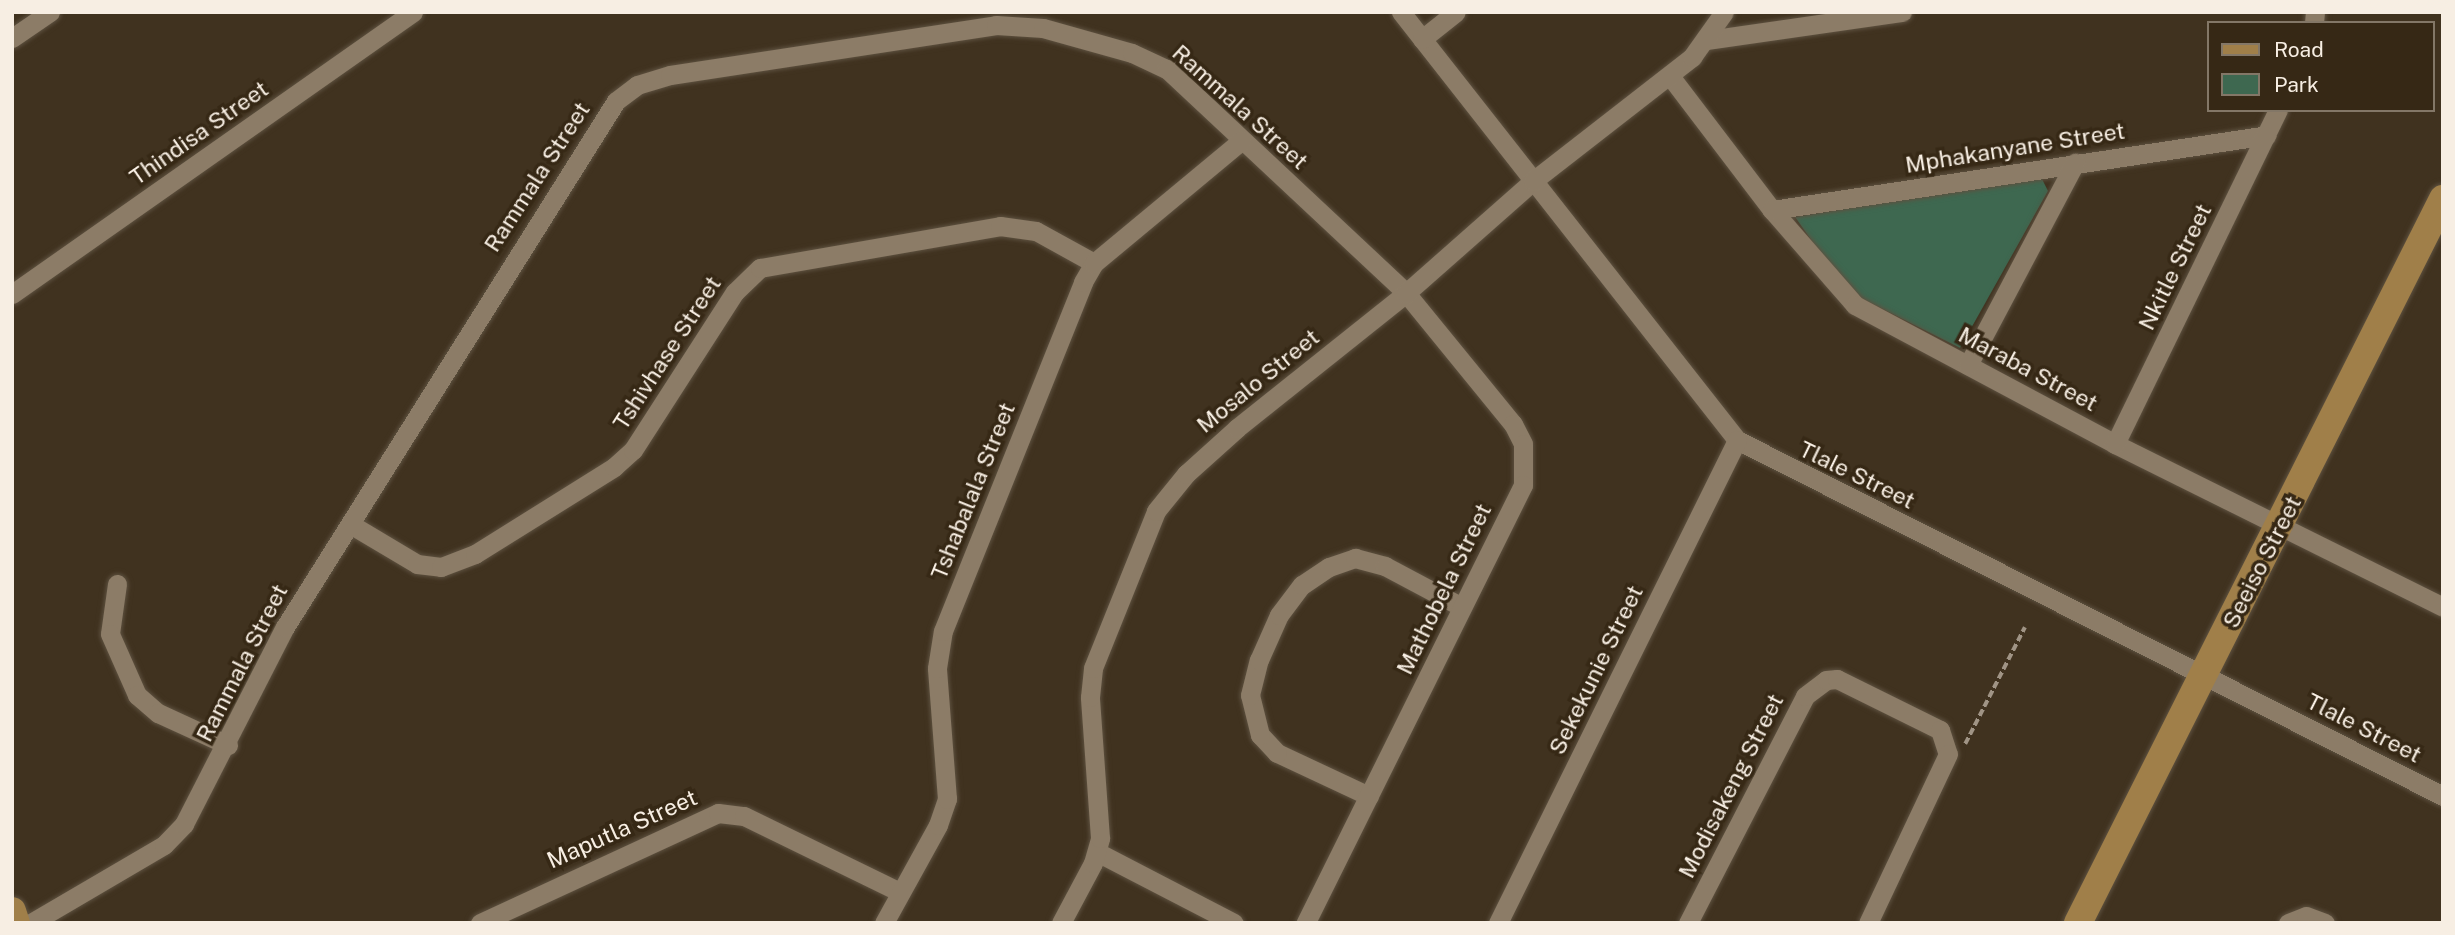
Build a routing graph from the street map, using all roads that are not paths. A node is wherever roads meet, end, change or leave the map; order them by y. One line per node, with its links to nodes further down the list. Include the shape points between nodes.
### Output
1 (50, 12): 7 (street)
2 (413, 12): 20 (street, Thindisa Street)
3 (1401, 12): 8 (street, Tlale Street)
4 (1456, 12): 8 (street)
5 (1724, 12): 9 (street, Mosalo Street)
6 (1902, 12): 9 (street)
7 (12, 38)
8 (1422, 39): 15 (street, Tlale Street)
9 (1707, 40): 10 (street, Mosalo Street)
10 (1670, 76): 15 (street, Mosalo Street); 17 (street, Maraba Street)
11 (2277, 112): 12 (street, Nkitle Street)
12 (2266, 135): 14 (street, Mphakanyane Street); 23 (street, Nkitle Street)
13 (1242, 141): 18 (street, Tshabalala Street); 19 (street, Rammala Street); 24 (street, Rammala Street, via 1153,60 1027,26 996,25 651,79 616,101 600,120)
14 (2075, 163): 17 (street, Mphakanyane Street); 21 (street)
15 (1533, 181): 19 (street, Mosalo Street); 22 (street, Tlale Street, via 1718,422)
16 (2443, 199): 25 (street, Seeiso Street)
17 (1772, 210): 21 (street, Maraba Street, via 1855,305)
18 (1094, 262): 24 (street, Tshivhase Street, via 1036,231 1000,226 760,268 735,292 633,450 614,467 475,554 441,567 417,565); 34 (street, Tshabalala Street, via 943,631 937,668 947,799 938,825)
19 (1406, 293): 27 (street, Mathobela Street, via 1513,424 1523,444 1523,485); 33 (street, Mosalo Street, via 1237,428 1186,474 1156,511 1090,681 1097,766)
20 (12, 294)
21 (1968, 365): 23 (street, Maraba Street)
22 (1737, 440): 29 (street, Tlale Street); 44 (street, Sekekunie Street)
23 (2115, 444): 25 (street, Maraba Street)
24 (350, 524): 30 (street, Rammala Street, via 285,627)
25 (2281, 526): 28 (street, Maraba Street); 29 (street, Seeiso Street)
26 (117, 584): 30 (street, via 110,634 136,695 158,713)
27 (1462, 607): 31 (street, Mathobela Street); 31 (street, via 1385,566 1355,558 1329,567 1302,585 1279,615 1250,695 1259,735 1277,753)
28 (2443, 607)
29 (2204, 674): 32 (street, Tlale Street); 47 (street, Seeiso Street)
30 (228, 745): 38 (street, Rammala Street, via 184,824 170,839)
31 (1369, 796): 43 (street, Mathobela Street)
32 (2443, 796)
33 (1097, 852): 41 (street, Mosalo Street); 42 (street)
34 (900, 892): 39 (street, Maputla Street, via 744,816 718,813); 40 (street, Tshabalala Street)
35 (12, 911): 37 (street)
36 (2289, 921): 48 (street, via 2306,916)
37 (16, 923)
38 (31, 923)
39 (480, 923)
40 (884, 923)
41 (1061, 923)
42 (1234, 923)
43 (1306, 923)
44 (1498, 923)
45 (1688, 923): 46 (street, Modisakeng Street, via 1759,780 1812,687 1826,680 1849,682 1940,730 1947,758)
46 (1868, 923)
47 (2078, 923)
48 (2325, 923)

